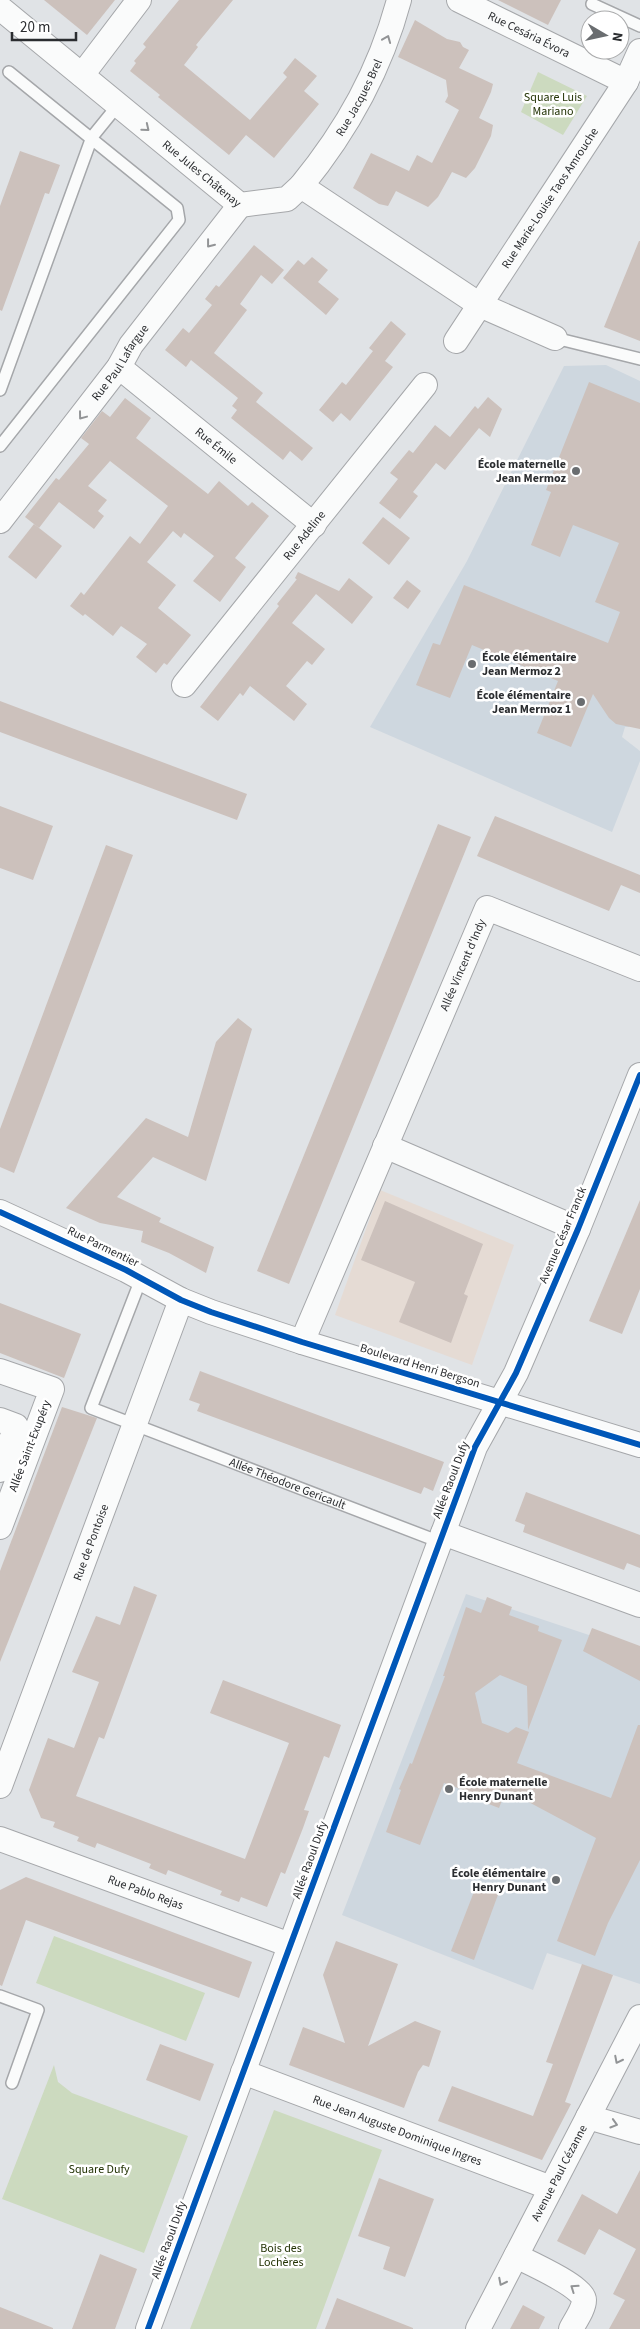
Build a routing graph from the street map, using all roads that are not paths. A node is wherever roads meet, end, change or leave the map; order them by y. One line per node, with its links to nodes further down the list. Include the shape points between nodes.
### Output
1 (139, 0): 9 (street)
2 (399, 0): 13 (street, Rue Jacques Brel, one-way to 2, via 331,150 362,100 392,27)
3 (459, 0): 10 (street, Rue Cesária Évora)
4 (592, 4): 6 (lane)
5 (4, 20): 9 (street, Rue Jules Châtenay)
6 (640, 26)
7 (640, 52): 10 (street, Rue Marie-Louise Taos Amrouche)
8 (9, 72): 12 (lane)
9 (82, 75): 11 (street, Rue Jules Châtenay)
10 (626, 82): 15 (street, Rue Marie-Louise Taos Amrouche)
11 (118, 105): 12 (lane); 14 (street, Rue Jules Châtenay, one-way to 14)
12 (92, 137): 21 (lane); 22 (lane, via 177,208 178,220)
13 (301, 186): 14 (street, Rue Jules Châtenay, via 287,199); 15 (street)
14 (240, 206): 19 (street, Rue Paul Lafargue, one-way to 19, via 131,345)
15 (480, 305): 16 (street); 17 (street, Rue Marie-Louise Taos Amrouche)
16 (555, 338): 18 (lane)
17 (456, 341)
18 (640, 359)
19 (119, 367): 23 (street, Rue Paul Lafargue, one-way to 23); 24 (street, Rue Émile)
20 (425, 385): 24 (street, Rue Adeline)
21 (0, 390)
22 (0, 446)
23 (0, 521)
24 (314, 525): 25 (street, Rue Adeline)
25 (184, 685)
26 (640, 969): 28 (street, Allée Vincent d'Indy, via 487,908)
27 (640, 1075): 30 (street, Avenue César Franck)
28 (385, 1146): 30 (street); 33 (street, Allée Vincent d'Indy)
29 (0, 1212): 31 (street, Rue Parmentier)
30 (578, 1229): 35 (street, Avenue César Franck, via 516,1373)
31 (142, 1279): 32 (street, Rue Parmentier); 37 (lane, Allée Théodore Gericault, via 91,1408)
32 (188, 1302): 33 (street, Boulevard Henri Bergson); 37 (street, Rue de Pontoise)
33 (302, 1342): 35 (street, Boulevard Henri Bergson)
34 (0, 1370): 40 (street, Allée Saint-Exupéry, via 52,1389)
35 (500, 1401): 38 (street, Boulevard Henri Bergson); 41 (street, Allée Raoul Dufy, via 475,1447)
36 (0, 1420): 39 (street, Allée Saint-Exupéry, via 16,1426)
37 (134, 1424): 41 (lane, Allée Théodore Gericault); 43 (street, Rue de Pontoise)
38 (640, 1445)
39 (0, 1470)
40 (0, 1527)
41 (442, 1538): 42 (street, Allée Théodore Gericault); 45 (street, Allée Raoul Dufy)
42 (640, 1605)
43 (0, 1786)
44 (0, 1839): 45 (street, Rue Pablo Rejas)
45 (290, 1946): 48 (street, Allée Raoul Dufy)
46 (0, 1996): 49 (lane, via 38,2010)
47 (640, 2017): 50 (street, Avenue Paul Cézanne, one-way to 50)
48 (243, 2072): 52 (street, Rue Jean Auguste Dominique Ingres); 54 (street, Allée Raoul Dufy)
49 (12, 2083)
50 (588, 2116): 51 (street, one-way to 51); 52 (street, Avenue Paul Cézanne)
51 (640, 2132)
52 (551, 2188): 53 (street, Avenue Paul Cézanne)
53 (516, 2256): 55 (street, Avenue Paul Cézanne, one-way to 55); 56 (street, one-way to 53, via 584,2296 574,2286)
54 (148, 2329)
55 (478, 2329)
56 (571, 2329)

